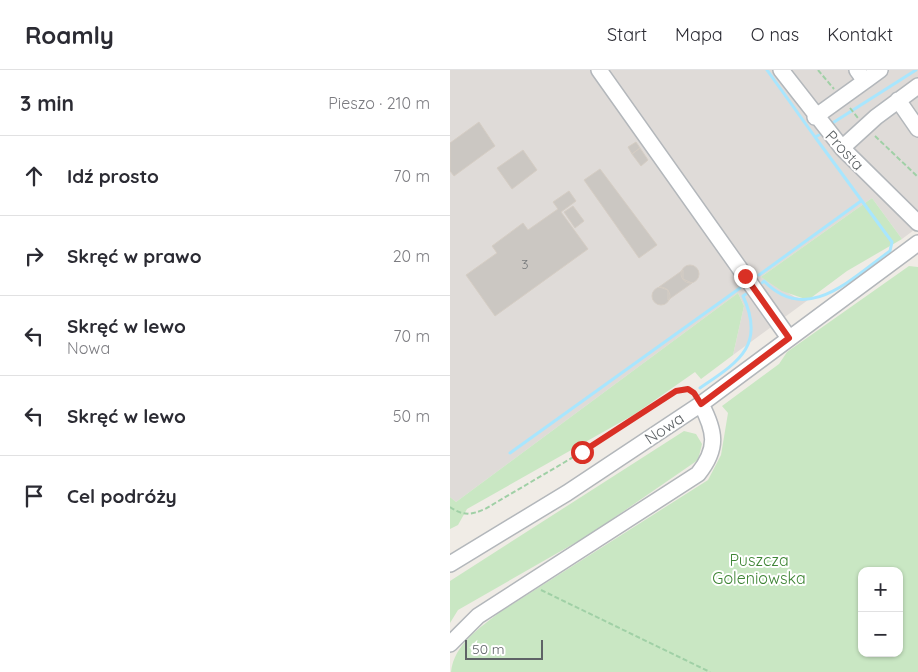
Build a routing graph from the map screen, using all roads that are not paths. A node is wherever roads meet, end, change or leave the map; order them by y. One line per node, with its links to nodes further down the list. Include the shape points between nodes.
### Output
1 (599, 70): 12 (street)
2 (781, 70): 7 (street, Prosta)
3 (880, 70): 4 (street)
4 (861, 76): 7 (street)
5 (918, 86): 6 (street)
6 (898, 100): 8 (street); 9 (street)
7 (815, 117): 9 (street, Prosta)
8 (918, 129)
9 (842, 148): 10 (street, Prosta)
10 (918, 224)
11 (918, 243): 12 (street, Nowa)
12 (789, 338): 13 (street, Nowa)
13 (701, 404): 14 (street, Nowa, via 567,493); 15 (street, via 711,424 713,439 710,457 698,474 478,616)
14 (450, 564)
15 (450, 644)

